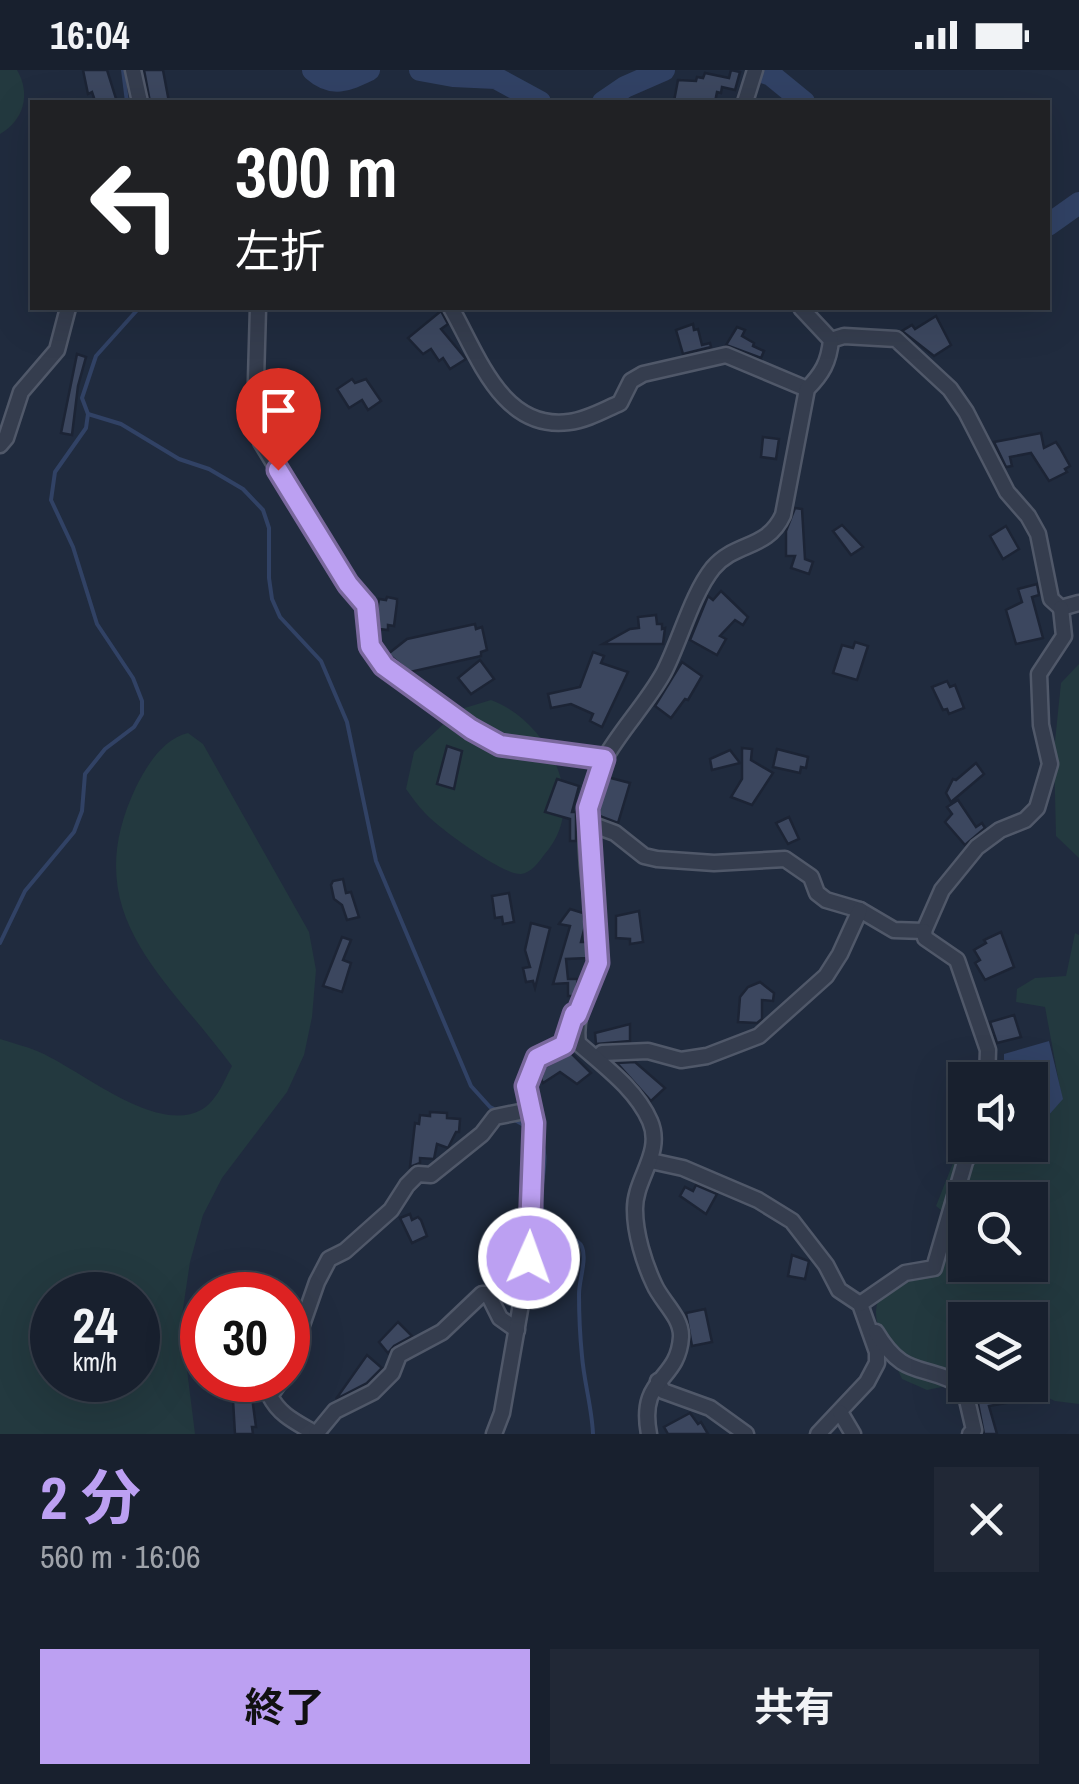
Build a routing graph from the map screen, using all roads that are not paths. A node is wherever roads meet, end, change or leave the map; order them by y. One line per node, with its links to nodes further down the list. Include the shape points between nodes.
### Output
1 (133, 70): 3 (street)
2 (755, 70): 4 (street)
3 (140, 100)
4 (746, 100)
5 (68, 310): 11 (street, via 58,350 21,392)
6 (258, 310): 14 (street, via 260,442 366,605 370,646 384,666 500,745)
7 (452, 310): 10 (street, via 492,386 542,421 582,419 620,403 644,374 726,355)
8 (802, 310): 9 (street)
9 (831, 340): 10 (street, via 830,358); 13 (street, via 896,340 950,389 1007,492 1033,525 1051,599)
10 (806, 389): 14 (street, via 776,530 730,552 711,570 662,674)
11 (0, 445)
12 (1079, 602): 13 (street)
13 (1061, 608): 17 (street, via 1064,636 1038,674 1050,764 1037,808 978,846 942,890)
14 (604, 759): 15 (street)
15 (588, 823): 16 (street, via 656,859 785,859 811,877 826,900); 18 (street, via 599,948)
16 (860, 910): 17 (street, via 894,930); 19 (street, via 826,976 759,1036 681,1060 648,1052)
17 (924, 931): 20 (street, via 957,960)
18 (577, 1015): 19 (street, via 578,1043); 21 (street, via 564,1045 537,1058 530,1070)
19 (598, 1058): 22 (street, via 644,1110 654,1140)
20 (988, 1062)
21 (530, 1110): 24 (street, via 495,1117 431,1175 418,1174 391,1210 329,1259); 26 (street, via 529,1258)
22 (650, 1161): 25 (street, via 683,1168 792,1221); 27 (street, via 634,1208 654,1286 681,1332 678,1354)
23 (966, 1162): 25 (street, via 934,1268 905,1273)
24 (310, 1302)
25 (862, 1310): 29 (street, via 876,1363); 30 (street, via 903,1365 964,1387)
26 (517, 1330): 31 (street, via 482,1294 442,1332 399,1355 373,1392 334,1411); 32 (street)
27 (658, 1382): 33 (street, via 648,1396); 34 (street, via 663,1391 710,1408)
28 (272, 1402): 31 (street)
29 (840, 1412): 35 (street); 36 (street)
30 (975, 1433)
31 (316, 1434)
32 (494, 1434)
33 (648, 1434)
34 (746, 1434)
35 (818, 1434)
36 (853, 1434)

